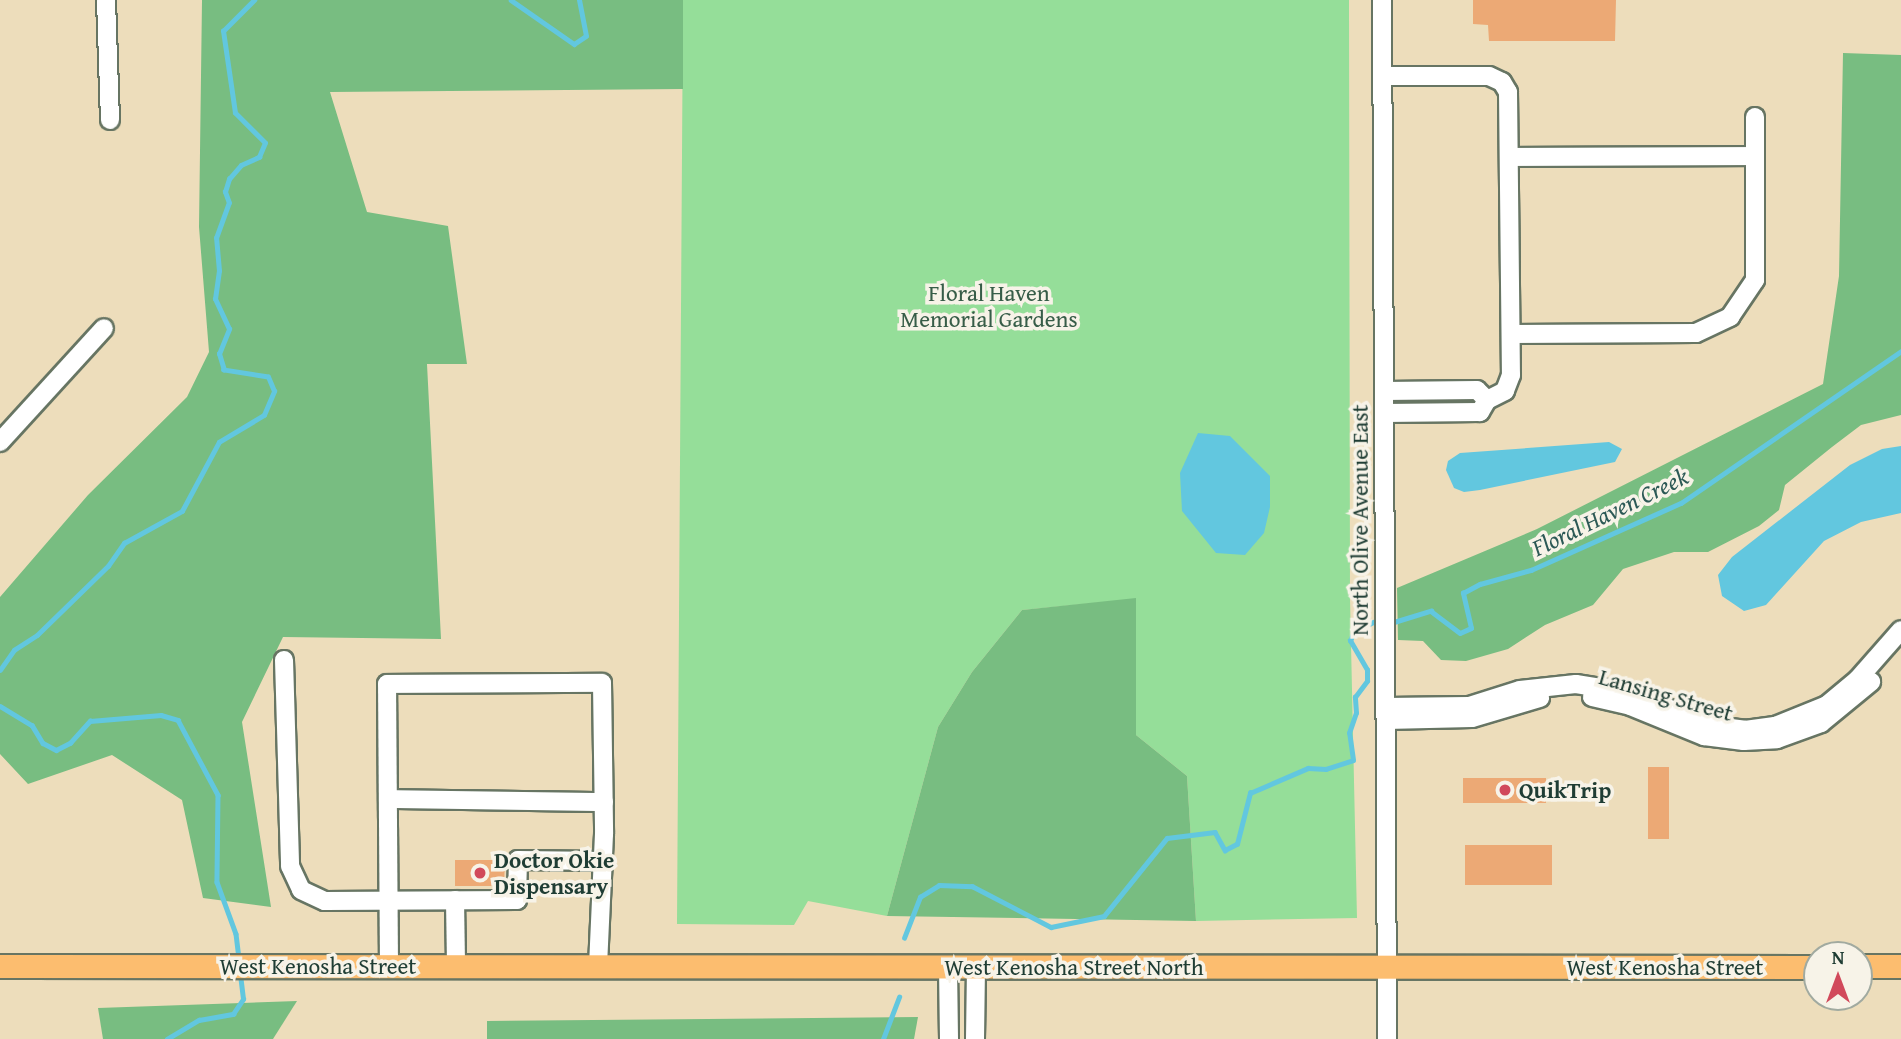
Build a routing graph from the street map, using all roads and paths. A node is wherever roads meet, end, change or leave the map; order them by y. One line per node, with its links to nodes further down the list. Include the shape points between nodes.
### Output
1 (106, 0): 5 (street)
2 (1382, 0): 3 (street, North Olive Avenue East)
3 (1383, 76): 7 (street, via 1489,76 1502,82 1509,99); 11 (street, North Olive Avenue East)
4 (1755, 117): 6 (street)
5 (110, 120)
6 (1755, 156): 7 (street); 9 (street, via 1755,280 1738,309 1721,324 1682,334)
7 (1510, 157): 9 (street)
8 (104, 328): 15 (street)
9 (1511, 334): 12 (street, via 1509,385)
10 (1447, 390): 11 (street); 12 (street, via 1478,390); 13 (street)
11 (1384, 391): 14 (street, North Olive Avenue East)
12 (1487, 400): 13 (street, via 1480,412)
13 (1448, 412): 14 (street)
14 (1384, 413): 19 (street, North Olive Avenue East)
15 (0, 442)
16 (1901, 630): 19 (street, Lansing Street, via 1858,679 1827,705 1775,726 1745,730 1707,725 1633,693 1576,684 1520,690 1459,707)
17 (1901, 647): 19 (street, Lansing Street, via 1866,688 1834,715 1777,739 1704,736 1630,706 1576,695 1522,702 1472,718)
18 (284, 660): 24 (street, via 290,866 300,890 325,901)
19 (1386, 714): 33 (street, North Olive Avenue East)
20 (388, 799): 21 (street); 21 (street, via 387,684 602,683); 24 (street)
21 (604, 802): 22 (street)
22 (603, 861): 23 (street, via 518,860 517,900); 28 (street)
23 (456, 900): 24 (street); 27 (street)
24 (389, 903): 26 (street)
25 (0, 966): 26 (main road, West Kenosha Street)
26 (390, 966): 27 (main road, West Kenosha Street)
27 (456, 966): 28 (main road, West Kenosha Street)
28 (598, 966): 29 (main road, West Kenosha Street)
29 (636, 966): 32 (main road, West Kenosha Street North)
30 (1873, 966): 31 (main road)
31 (1901, 966)
32 (948, 967): 35 (main road, West Kenosha Street North); 37 (street)
33 (1387, 967): 35 (main road, West Kenosha Street North); 36 (main road, West Kenosha Street North); 39 (street, North Olive Avenue East)
34 (1803, 967): 36 (main road, West Kenosha Street)
35 (976, 968): 38 (street)
36 (1513, 968)
37 (949, 1039)
38 (975, 1039)
39 (1387, 1039)

